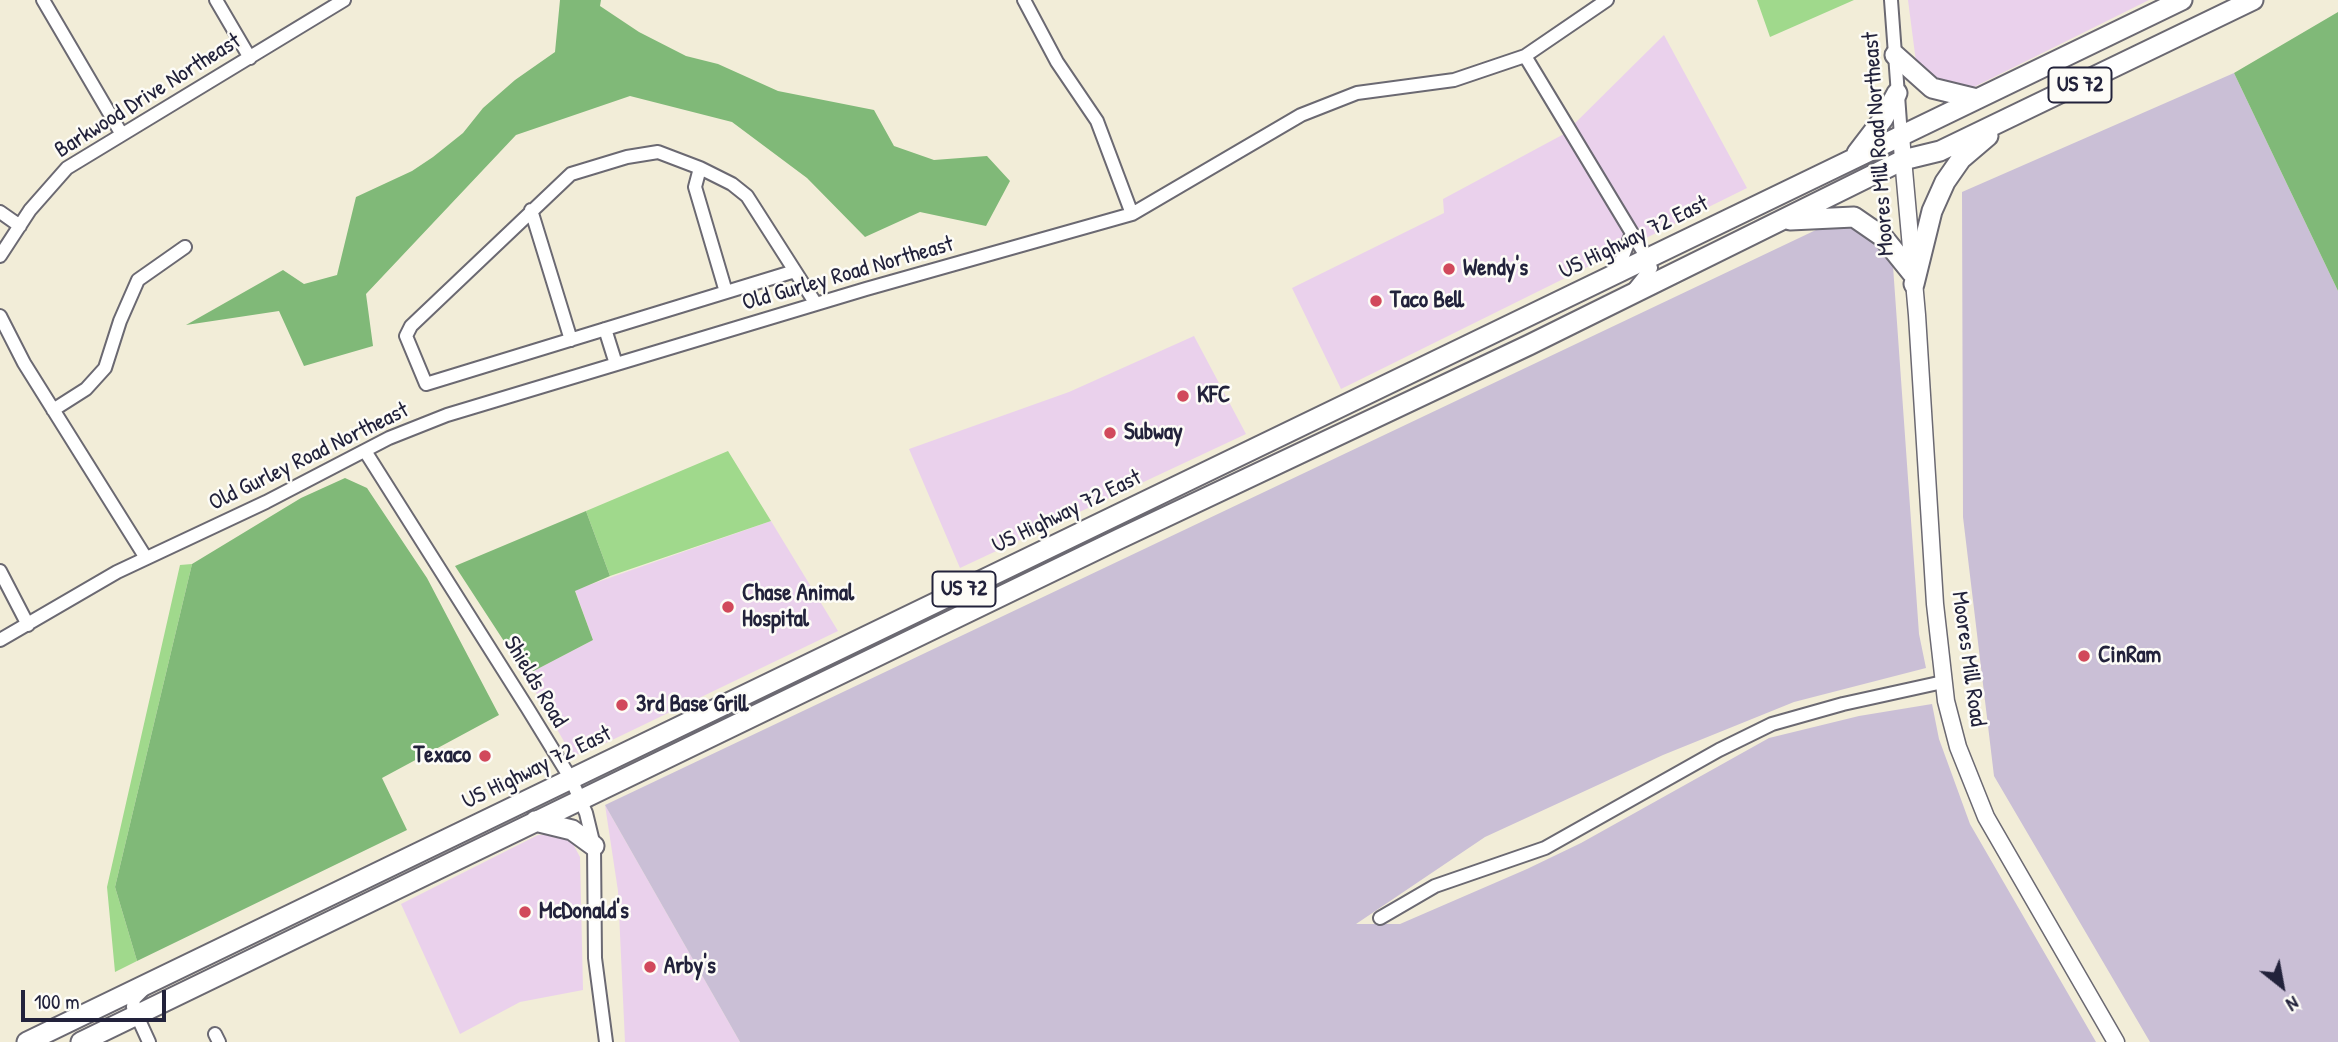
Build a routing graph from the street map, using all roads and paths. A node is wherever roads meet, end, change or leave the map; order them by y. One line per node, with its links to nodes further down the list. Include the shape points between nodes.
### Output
1 (43, 0): 15 (street)
2 (216, 0): 11 (street)
3 (344, 0): 11 (street, Barkwood Drive Northeast)
4 (1024, 0): 22 (street, via 1057,62 1097,121)
5 (1607, 0): 10 (street, Old Gurley Road Northeast)
6 (1891, 0): 9 (street, Moores Mill Road Northeast)
7 (2182, 0): 13 (highway, US 72)
8 (2253, 0): 14 (highway, US 72)
9 (1895, 55): 12 (street, Moores Mill Road Northeast); 13 (highway, via 1932,88)
10 (1525, 56): 22 (street, Old Gurley Road Northeast, via 1454,80 1357,93 1301,115); 25 (street)
11 (250, 58): 15 (street, Barkwood Drive Northeast)
12 (1897, 93): 16 (street, Moores Mill Road Northeast); 17 (highway)
13 (1977, 99): 16 (highway, US 72)
14 (1998, 124): 18 (highway, US 72, via 1940,151); 31 (highway, via 1961,159 1945,182)
15 (121, 133): 24 (street, Barkwood Drive Northeast, via 67,168)
16 (1901, 136): 17 (highway, US Highway 72 East / US 72); 18 (main road, Moores Mill Road Northeast)
17 (1852, 159): 28 (highway, US Highway 72 East / US 72)
18 (1902, 160): 23 (highway, US Highway 72 East / US 72); 31 (main road, Moores Mill Road Northeast)
19 (700, 168): 20 (street, via 658,152 627,158 571,174); 29 (street, via 747,196); 32 (street, via 695,187)
20 (531, 210): 37 (street); 37 (street, via 406,336 426,384)
21 (0, 212): 24 (street)
22 (1132, 215): 34 (street, Old Gurley Road Northeast)
23 (1779, 221): 31 (highway, via 1854,217 1882,237); 33 (highway, US Highway 72 East / US 72)
24 (20, 226): 27 (street, Barkwood Drive Northeast)
25 (1632, 233): 28 (street); 30 (street)
26 (185, 247): 39 (street, via 138,280 105,368 86,389)
27 (0, 256)
28 (1647, 258): 30 (highway, US Highway 72 East / US 72); 33 (street, via 1651,268)
29 (795, 271): 32 (street); 34 (street)
30 (1616, 274): 46 (highway, US Highway 72 East / US 72)
31 (1913, 279): 45 (main road, Moores Mill Road)
32 (726, 292): 36 (street)
33 (1629, 293): 47 (highway, US Highway 72 East / US 72)
34 (816, 304): 38 (street, Old Gurley Road Northeast)
35 (0, 316): 39 (street)
36 (605, 329): 37 (street); 38 (street)
37 (571, 340)
38 (616, 364): 40 (street, Old Gurley Road Northeast, via 447,415)
39 (53, 410): 41 (street)
40 (365, 451): 41 (street, Old Gurley Road Northeast); 46 (street, Shields Road)
41 (146, 558): 43 (street, Old Gurley Road Northeast)
42 (0, 571): 43 (street)
43 (28, 625): 44 (street, Old Gurley Road Northeast)
44 (0, 640)
45 (1943, 682): 50 (street, via 1764,727 1545,848 1435,886); 57 (main road, Moores Mill Road, via 1958,747 1986,817)
46 (571, 779): 47 (street, Shields Road); 51 (highway, US Highway 72 East / US 72)
47 (581, 801): 48 (highway, US Highway 72 East / US 72); 49 (street, Shields Road)
48 (535, 821): 49 (highway, via 572,830); 52 (highway, US Highway 72 East / US 72)
49 (594, 846): 56 (street, Shields Road, via 595,958)
50 (1380, 918)
51 (150, 984): 52 (street, via 134,999); 53 (highway, US Highway 72 East / US 72)
52 (136, 1016): 54 (highway, US Highway 72 East / US 72); 55 (street)
53 (27, 1042)
54 (81, 1042)
55 (149, 1042)
56 (606, 1042)
57 (2116, 1042)

